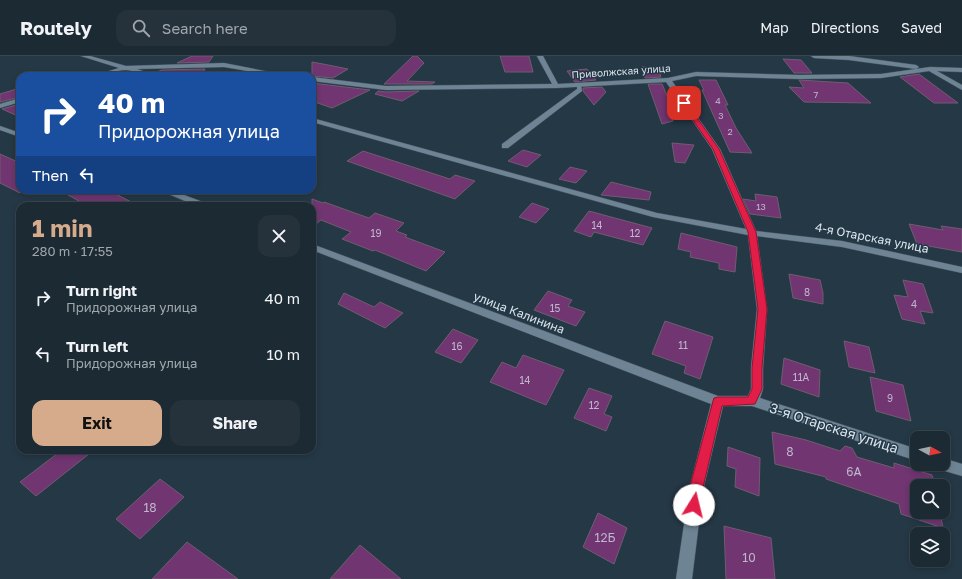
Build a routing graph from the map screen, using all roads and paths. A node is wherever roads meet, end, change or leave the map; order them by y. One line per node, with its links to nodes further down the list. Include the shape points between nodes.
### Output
1 (84, 56): 4 (street)
2 (540, 56): 13 (street)
3 (814, 56): 5 (street, via 850,58)
4 (124, 68): 7 (street); 8 (street); 9 (street, via 224,65)
5 (930, 69): 6 (street); 11 (street, Приволжская улица, via 881,76 696,74); 14 (street)
6 (962, 70)
7 (110, 72)
8 (139, 72)
9 (264, 72)
10 (316, 79): 13 (street, Приволжская улица, via 386,88)
11 (668, 80): 12 (street, Приволжская улица); 23 (street, via 716,149)
12 (579, 85): 13 (street, Приволжская улица); 20 (street, via 580,90)
13 (556, 86)
14 (962, 88)
15 (16, 101): 16 (street)
16 (0, 106)
17 (316, 121): 23 (street, via 656,215)
18 (0, 128): 19 (street)
19 (16, 134)
20 (505, 146)
21 (174, 194): 22 (street)
22 (194, 202)
23 (752, 232): 25 (street, 4-я Отарская улица, via 842,244); 27 (street, via 762,309 757,389)
24 (316, 249): 26 (street, улица Калинина)
25 (962, 270)
26 (718, 401): 27 (street, 3-я Отарская улица); 31 (street, via 696,490)
27 (752, 401): 28 (street, 3-я Отарская улица)
28 (910, 453)
29 (950, 466): 30 (street)
30 (962, 470)
31 (684, 579)

